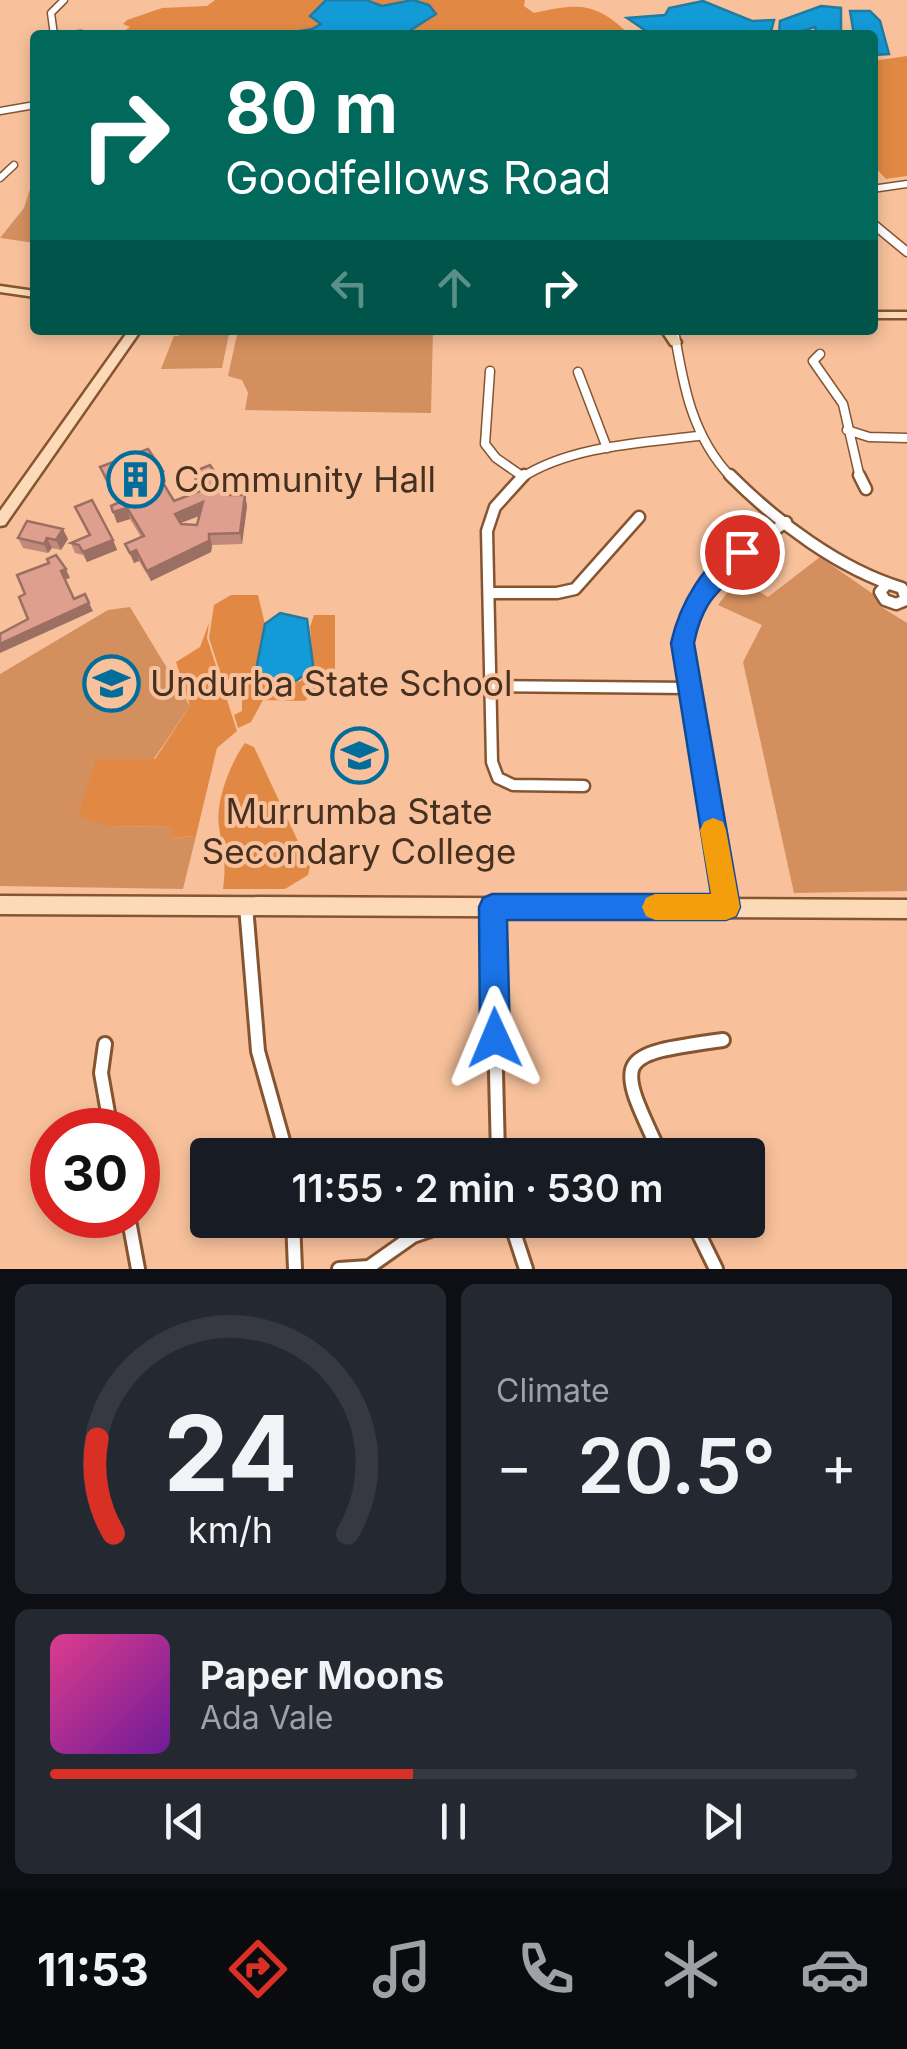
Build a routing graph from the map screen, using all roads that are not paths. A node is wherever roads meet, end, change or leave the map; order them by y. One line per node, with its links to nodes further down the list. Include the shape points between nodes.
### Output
1 (64, 0): 2 (street, via 51,14)
2 (53, 30)
3 (30, 107): 4 (street)
4 (0, 112)
5 (14, 165): 6 (street)
6 (0, 178)
7 (907, 184): 8 (street)
8 (878, 188)
9 (878, 228): 10 (street)
10 (907, 252)
11 (0, 280): 12 (street)
12 (30, 285)
13 (0, 289): 14 (street)
14 (30, 293)
15 (878, 312): 16 (street)
16 (907, 312)
17 (131, 335): 29 (street)
18 (672, 335): 23 (street)
19 (820, 354): 22 (street, via 813,361 843,404)
20 (490, 371): 26 (street, via 494,387 483,436 488,450)
21 (578, 372): 25 (street)
22 (847, 430): 24 (street); 27 (street)
23 (698, 436): 25 (street); 30 (street, via 732,481)
24 (907, 438)
25 (607, 448): 26 (street)
26 (522, 476): 32 (street, via 490,518)
27 (866, 489)
28 (639, 517): 32 (street, via 575,588)
29 (0, 521)
30 (786, 522): 31 (street, via 866,577); 35 (street, via 742,552 688,614 682,643)
31 (892, 586): 33 (street); 33 (street, via 885,600)
32 (489, 593): 34 (street)
33 (905, 599)
34 (494, 686): 35 (street); 36 (street, via 492,762 498,778 513,785)
35 (690, 688): 40 (street)
36 (584, 786)
37 (0, 905): 38 (street)
38 (246, 906): 39 (street); 45 (street, via 258,1051)
39 (492, 907): 40 (street); 46 (street)
40 (726, 907): 41 (street)
41 (907, 909)
42 (723, 1040): 47 (street, via 666,1046 634,1059 627,1085)
43 (105, 1044): 44 (street)
44 (107, 1108)
45 (282, 1138)
46 (498, 1138)
47 (653, 1138)
48 (132, 1238): 53 (street)
49 (294, 1238): 54 (street)
50 (410, 1238): 55 (street, via 369,1267)
51 (516, 1238): 56 (street)
52 (701, 1238): 57 (street)
53 (138, 1269)
54 (295, 1269)
55 (338, 1269)
56 (526, 1269)
57 (716, 1269)

